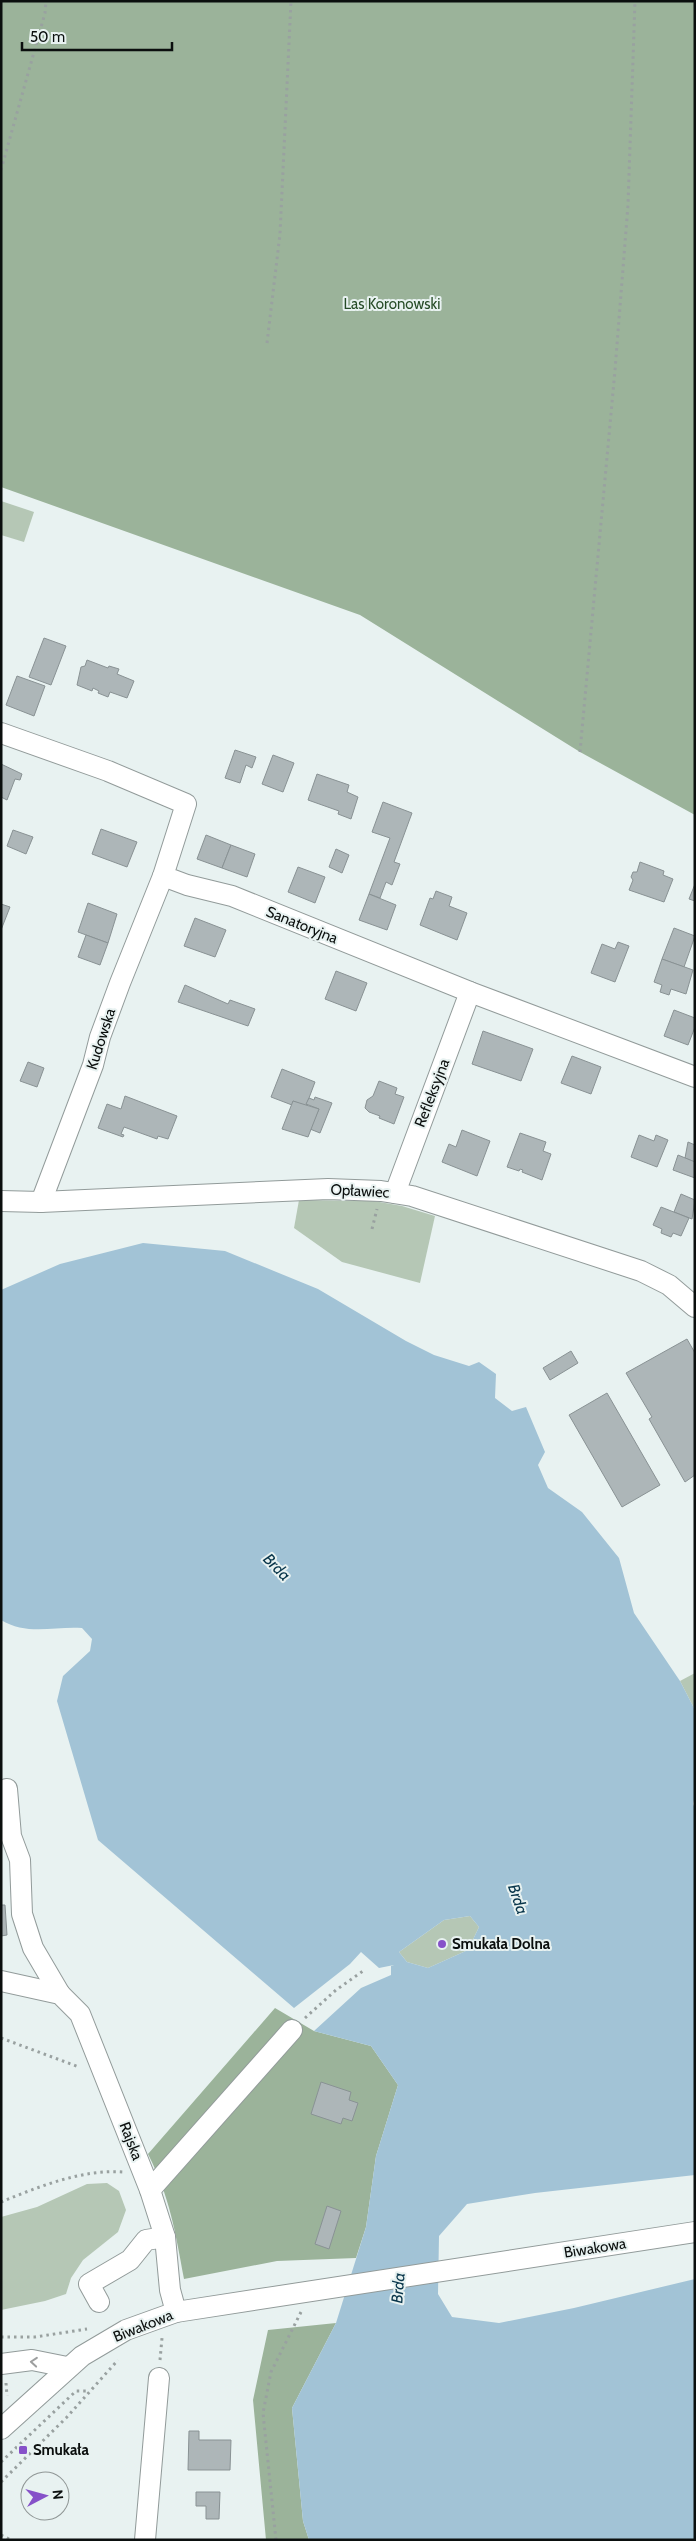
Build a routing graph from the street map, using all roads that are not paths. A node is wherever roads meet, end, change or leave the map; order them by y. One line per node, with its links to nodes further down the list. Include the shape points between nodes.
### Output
1 (1, 733): 2 (street, via 108,771 186,804)
2 (163, 876): 3 (street, Sanatoryjna, via 187,886 232,896); 7 (street, Kudowska, via 100,1037 93,1065)
3 (470, 992): 4 (street, Sanatoryjna); 5 (street, Refleksyjna)
4 (695, 1077)
5 (395, 1193): 7 (street, Opławiec, via 319,1189); 8 (street, Opławiec, via 461,1211 641,1270 669,1285)
6 (1, 1201): 7 (street, Opławiec)
7 (41, 1202)
8 (695, 1307)
9 (7, 1789): 11 (street, Rajska, via 12,1836 20,1860 22,1914 33,1948)
10 (1, 1980): 11 (street)
11 (60, 1994): 13 (street, Rajska, via 80,2014)
12 (292, 2030): 13 (street)
13 (147, 2182): 15 (street, Rajska)
14 (695, 2232): 17 (street, Biwakowa)
15 (165, 2236): 16 (street, via 146,2240 130,2260 89,2284); 17 (street, Rajska, via 170,2290)
16 (99, 2302)
17 (176, 2312): 19 (street, Biwakowa, via 114,2336)
18 (1, 2364): 19 (street, one-way to 18, via 32,2360)
19 (67, 2367): 21 (street, Biwakowa)
20 (159, 2378): 22 (street)
21 (1, 2429)
22 (145, 2540)

